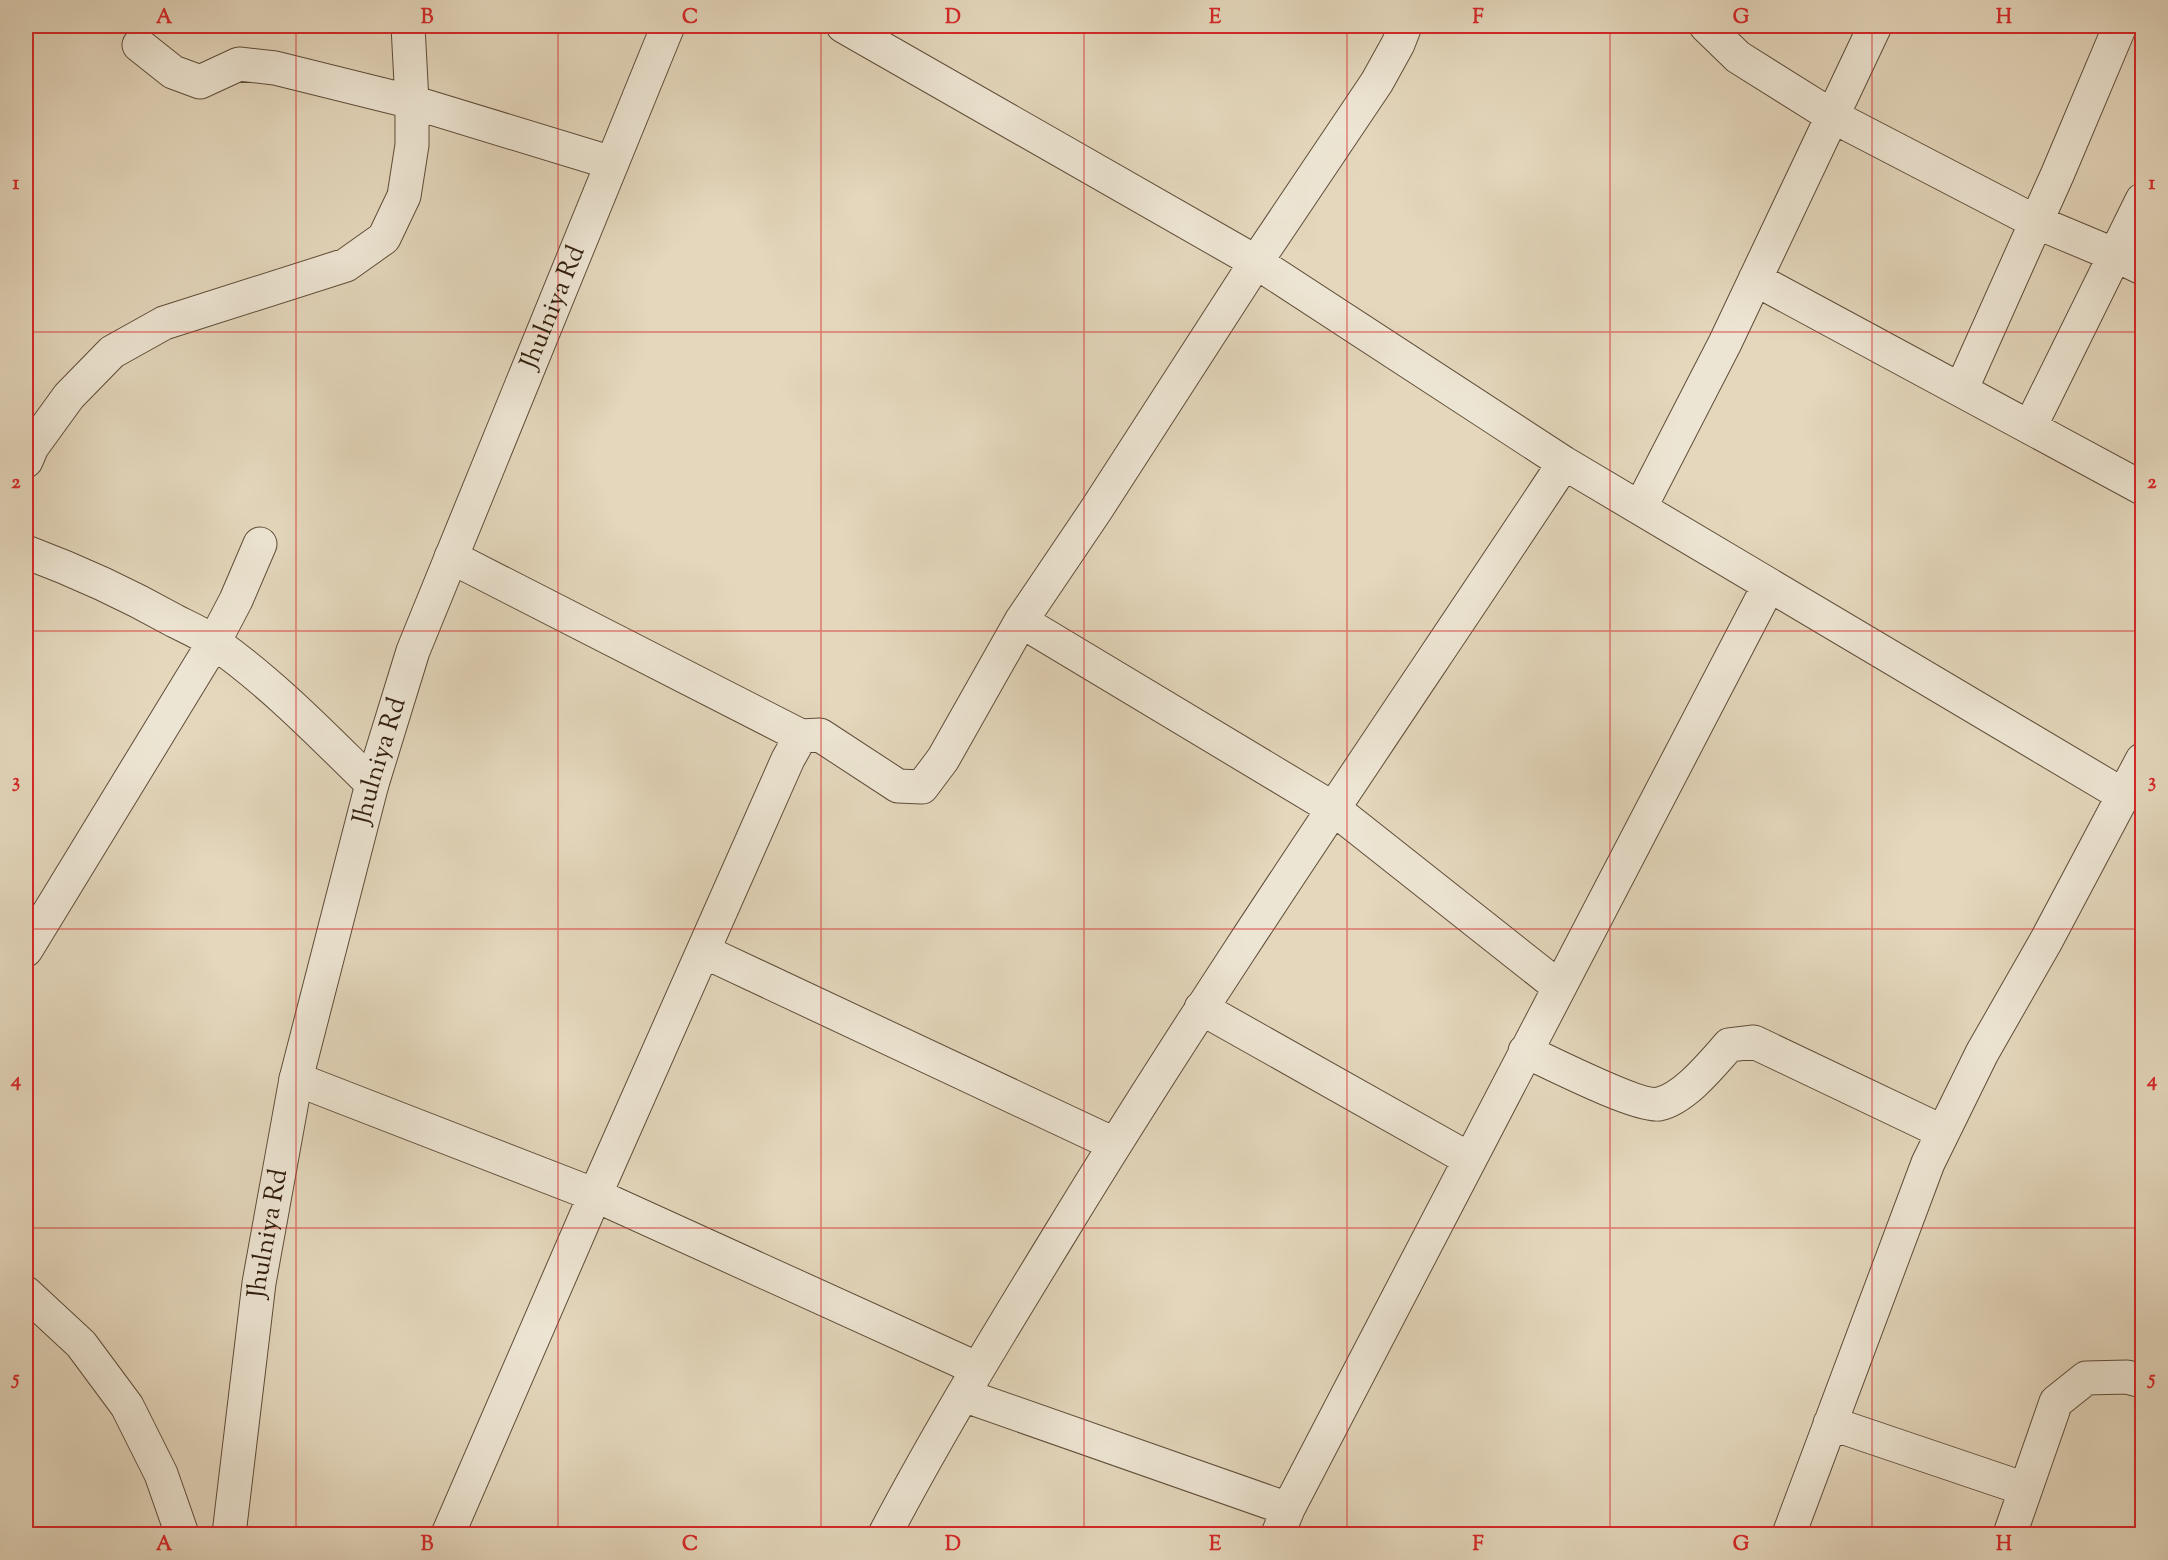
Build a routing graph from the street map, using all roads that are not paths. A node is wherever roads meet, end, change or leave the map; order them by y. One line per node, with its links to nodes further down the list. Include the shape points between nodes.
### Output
1 (408, 26): 10 (street)
2 (668, 26): 12 (street, Jhulniya Rd)
3 (843, 26): 8 (street)
4 (1405, 26): 15 (street, via 1377,82)
5 (1706, 26): 11 (street, via 1738,57)
6 (1875, 26): 11 (street)
7 (2120, 26): 14 (street)
8 (878, 34): 15 (street)
9 (139, 45): 10 (street, via 173,72 200,82 239,64 275,68)
10 (412, 102): 12 (street); 20 (street, via 412,145 404,196 384,238 346,265 164,323 112,352 69,396)
11 (1832, 116): 14 (street); 17 (street)
12 (612, 164): 26 (street, Jhulniya Rd)
13 (2142, 200): 16 (street)
14 (2036, 222): 16 (street); 18 (street)
15 (1256, 262): 21 (street); 28 (street)
16 (2129, 262): 19 (street)
17 (1755, 279): 18 (street); 23 (street)
18 (1962, 390): 19 (street)
19 (2030, 428): 22 (street)
20 (26, 461)
21 (1564, 463): 23 (street); 34 (street)
22 (2142, 488)
23 (1640, 508): 27 (street)
24 (260, 544): 29 (street)
25 (26, 552): 29 (street, via 126,595)
26 (451, 557): 30 (street); 32 (street, Jhulniya Rd, via 413,651)
27 (1769, 585): 33 (street); 37 (street)
28 (1021, 621): 30 (street, via 943,759 922,787 898,786 820,735); 34 (street)
29 (214, 642): 32 (street, via 312,724); 35 (street)
30 (801, 736): 36 (street)
31 (2142, 760): 33 (street)
32 (372, 784): 40 (street, Jhulniya Rd)
33 (2123, 795): 41 (street)
34 (1334, 809): 37 (street); 38 (street)
35 (26, 950)
36 (703, 951): 42 (street); 44 (street)
37 (1559, 987): 39 (street)
38 (1201, 1008): 42 (street); 43 (street)
39 (1526, 1051): 41 (street, via 1629,1099 1658,1104 1686,1090 1729,1045 1754,1042); 43 (street)
40 (296, 1079): 44 (street); 52 (street, Jhulniya Rd, via 259,1283)
41 (1943, 1132): 48 (street)
42 (1114, 1144): 47 (street)
43 (1469, 1159): 50 (street)
44 (595, 1195): 47 (street); 53 (street)
45 (26, 1293): 51 (street, via 81,1344 127,1406 161,1474)
46 (2142, 1381): 49 (street, via 2127,1377 2086,1378 2056,1402)
47 (970, 1382): 50 (street); 54 (street)
48 (1830, 1423): 49 (street); 55 (street)
49 (2025, 1489): 56 (street)
50 (1283, 1522)
51 (182, 1534)
52 (229, 1534)
53 (448, 1534)
54 (885, 1534)
55 (1789, 1534)
56 (2010, 1534)

